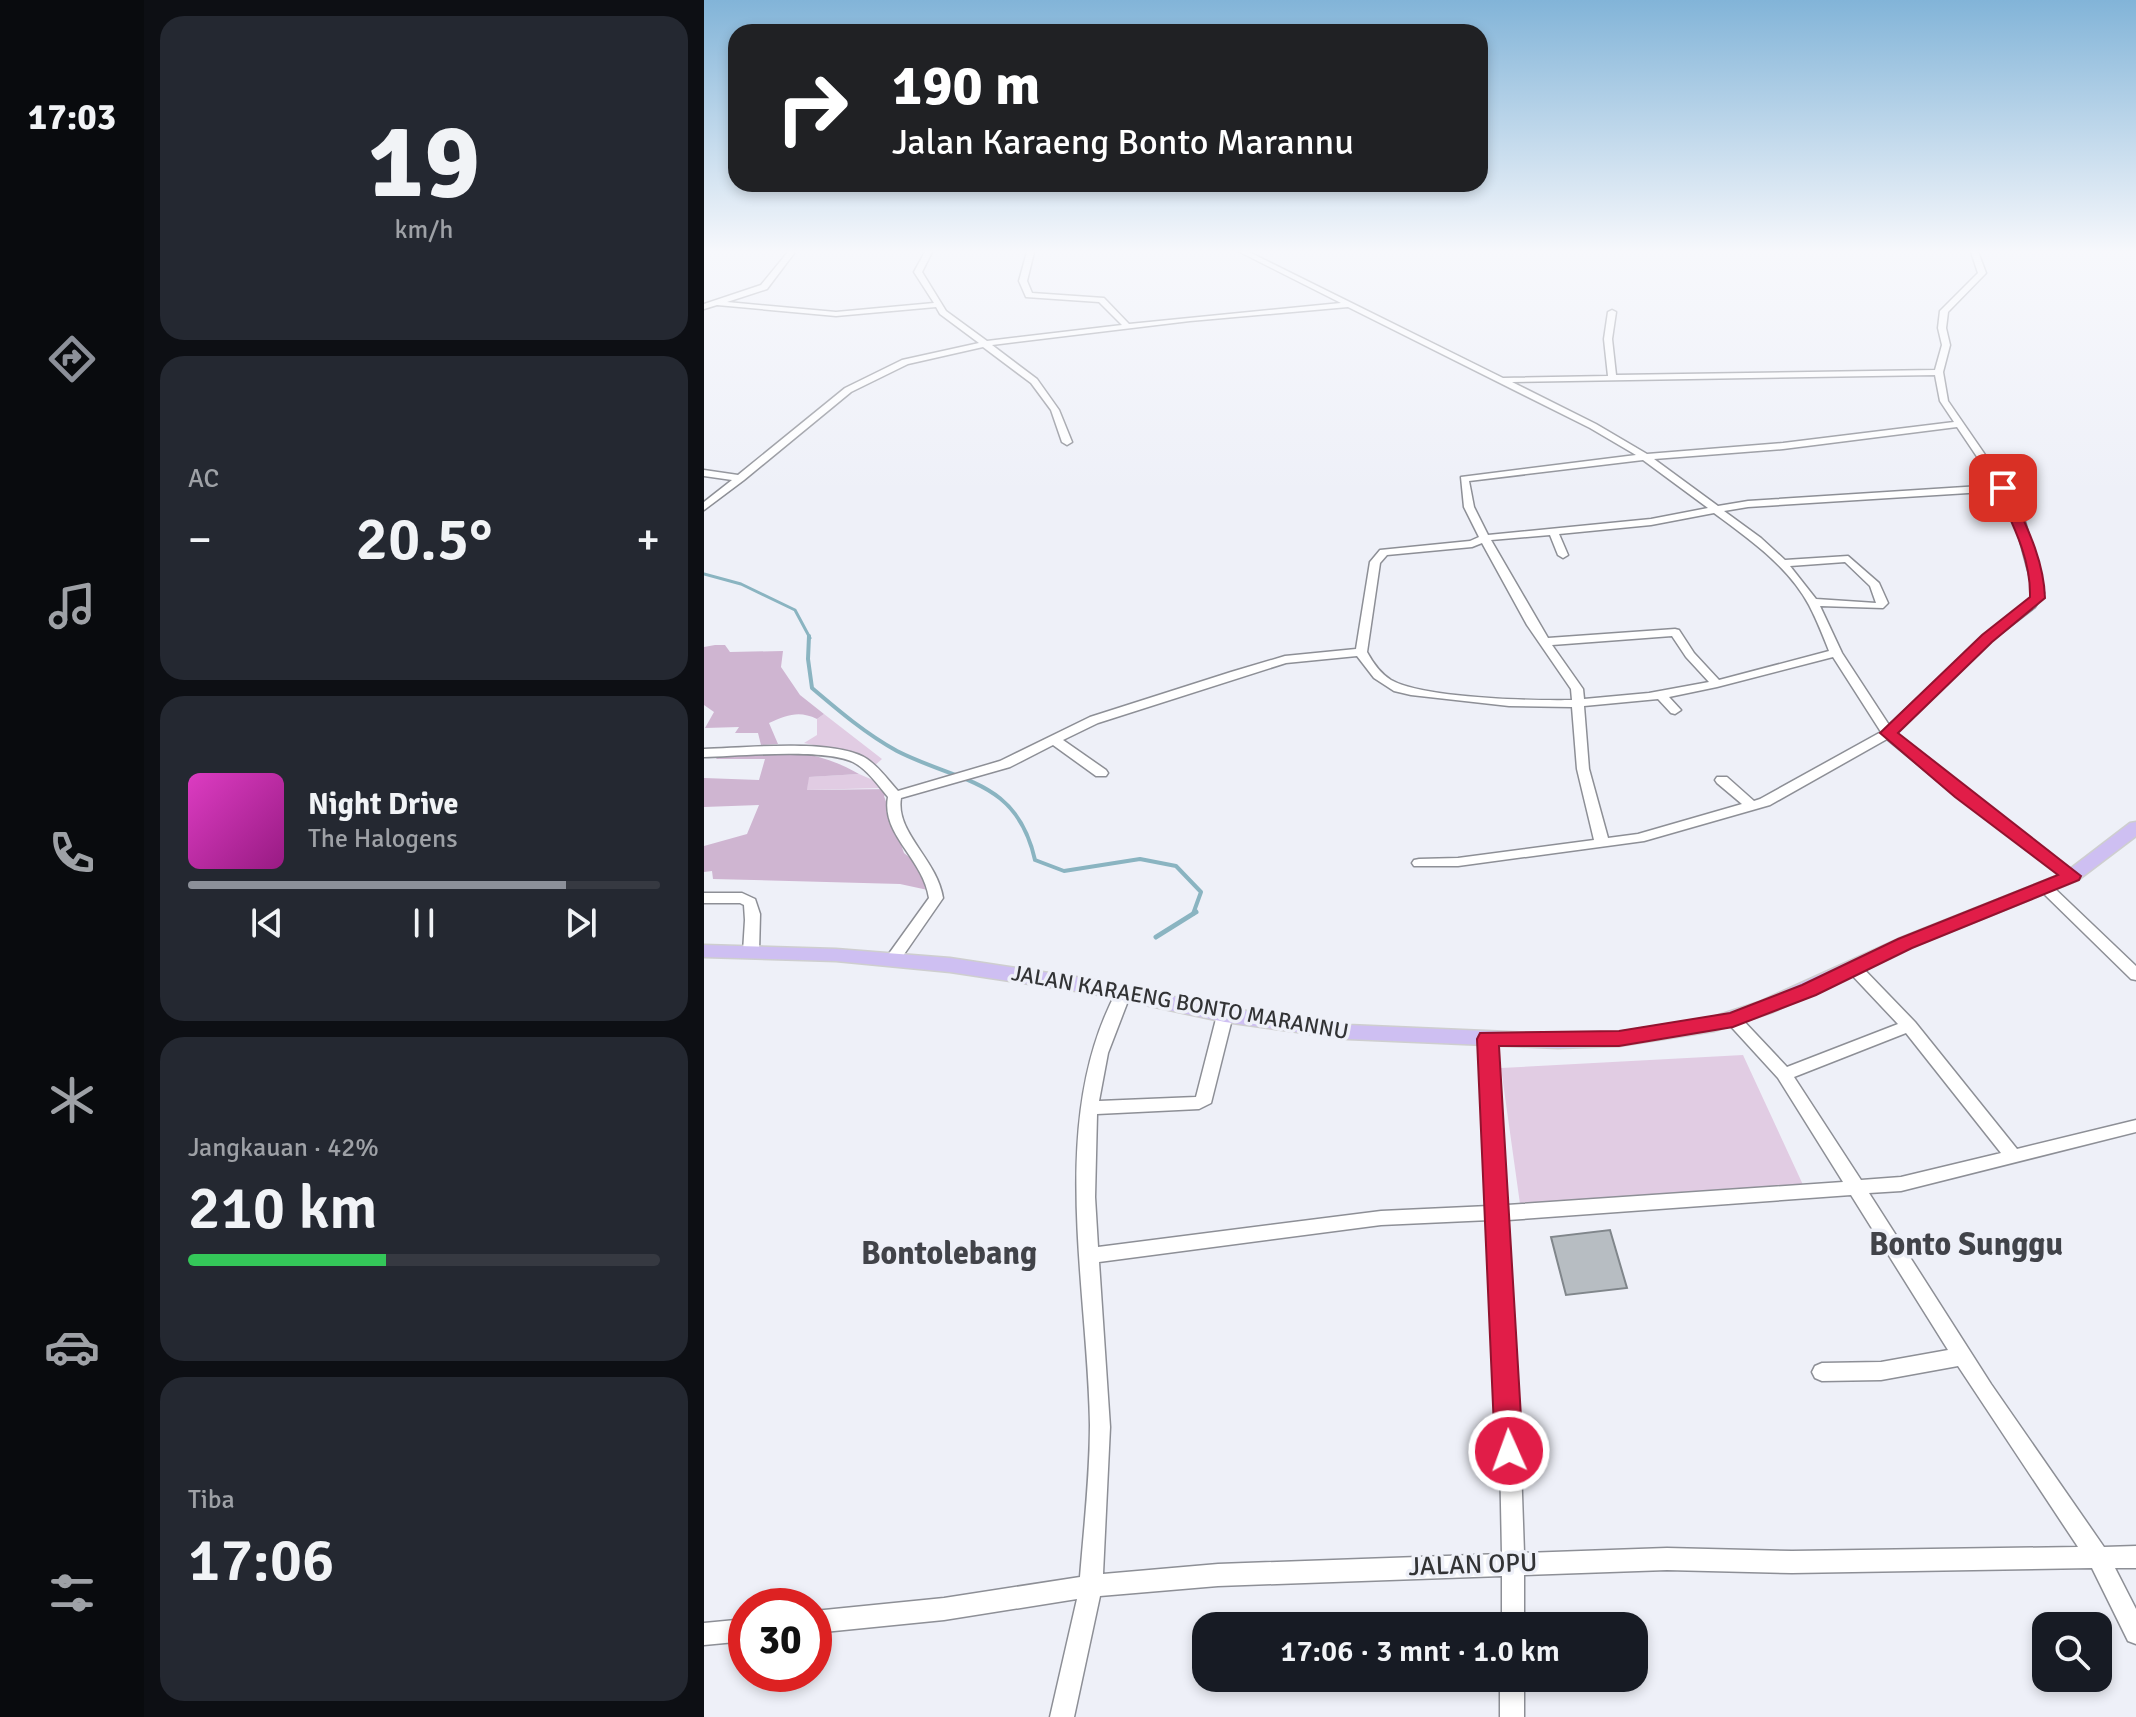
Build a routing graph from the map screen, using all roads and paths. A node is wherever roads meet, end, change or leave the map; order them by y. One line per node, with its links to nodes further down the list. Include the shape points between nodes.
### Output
1 (970, 332): 6 (street)
2 (1078, 332): 6 (street)
3 (1403, 332): 9 (street)
4 (1609, 332): 8 (street)
5 (1943, 332): 7 (street, via 1946,345)
6 (984, 344): 11 (street, via 1034,381 1055,410); 14 (street, via 915,359 874,375 848,390)
7 (1939, 372): 8 (street); 10 (street, via 1944,401)
8 (1612, 378): 9 (street)
9 (1501, 381): 12 (street)
10 (1957, 424): 12 (street); 15 (street)
11 (1067, 442)
12 (1645, 457): 17 (street); 19 (street, via 1464,479 1469,507)
13 (704, 473): 14 (street)
14 (741, 478): 16 (street)
15 (2003, 488): 17 (street); 30 (street, via 2026,540 2038,598)
16 (704, 507)
17 (1714, 508): 18 (street, via 1649,522); 21 (street)
18 (1553, 531): 19 (street); 20 (street)
19 (1485, 538): 23 (street); 24 (street, via 1476,544 1382,553 1375,562)
20 (1563, 555)
21 (1782, 563): 22 (street); 22 (street, via 1853,561 1875,585 1882,606)
22 (1813, 602): 25 (street)
23 (1544, 642): 26 (street, via 1675,632); 28 (street, via 1577,689)
24 (1361, 652): 28 (street, via 1373,675 1395,687 1499,702); 31 (street, via 1272,664 1094,720)
25 (1836, 653): 26 (street); 30 (street)
26 (1716, 683): 27 (street)
27 (1661, 695): 28 (street); 29 (street)
28 (1578, 705): 38 (street, via 1583,769)
29 (1675, 710)
30 (1888, 733): 36 (street); 40 (street)
31 (1054, 740): 33 (street); 35 (street, via 1005,764)
32 (704, 753): 35 (street, via 847,755 861,761)
33 (1101, 773)
34 (1722, 780): 36 (street)
35 (895, 796): 45 (street, via 891,812 933,878 936,898)
36 (1753, 807): 38 (street, via 1678,829)
37 (2136, 827): 40 (main road, JALAN KARAENG BONTO MARANNU)
38 (1602, 843): 39 (street)
39 (1419, 863)
40 (2072, 876): 41 (main road, JALAN KARAENG BONTO MARANNU)
41 (2046, 888): 46 (main road, JALAN KARAENG BONTO MARANNU); 47 (street)
42 (704, 898): 44 (street, via 750,902)
43 (704, 951): 44 (main road, JALAN KARAENG BONTO MARANNU)
44 (751, 952): 45 (main road, JALAN KARAENG BONTO MARANNU)
45 (893, 959): 48 (main road, JALAN KARAENG BONTO MARANNU)
46 (1854, 968): 50 (main road, JALAN KARAENG BONTO MARANNU); 51 (street)
47 (2136, 975)
48 (1123, 993): 49 (main road, JALAN KARAENG BONTO MARANNU); 54 (street, via 1100,1053)
49 (1225, 1015): 52 (main road, JALAN KARAENG BONTO MARANNU, via 1348,1032); 54 (street, via 1205,1099)
50 (1733, 1020): 52 (main road, JALAN KARAENG BONTO MARANNU, via 1619,1039); 53 (street)
51 (1909, 1026): 53 (street); 56 (street)
52 (1488, 1039): 58 (street)
53 (1784, 1074): 57 (street)
54 (1089, 1108): 59 (street, via 1086,1197)
55 (2136, 1126): 56 (street)
56 (2013, 1156): 57 (street, via 1901,1184)
57 (1858, 1188): 58 (street); 60 (street)
58 (1497, 1212): 59 (street, via 1381,1218); 64 (street)
59 (1091, 1256): 65 (street, via 1100,1427)
60 (1964, 1356): 61 (street, via 1881,1371); 62 (street)
61 (1822, 1372)
62 (2098, 1557): 63 (street, JALAN OPU); 64 (street, JALAN OPU); 69 (street)
63 (2136, 1557)
64 (1514, 1563): 65 (street, JALAN OPU, via 1218,1575); 66 (street)
65 (1091, 1586): 67 (street, JALAN OPU); 72 (street)
66 (1513, 1612)
67 (832, 1620)
68 (728, 1632): 70 (street)
69 (2136, 1633)
70 (704, 1634)
71 (1512, 1692): 73 (street)
72 (1062, 1717)
73 (1512, 1717)

